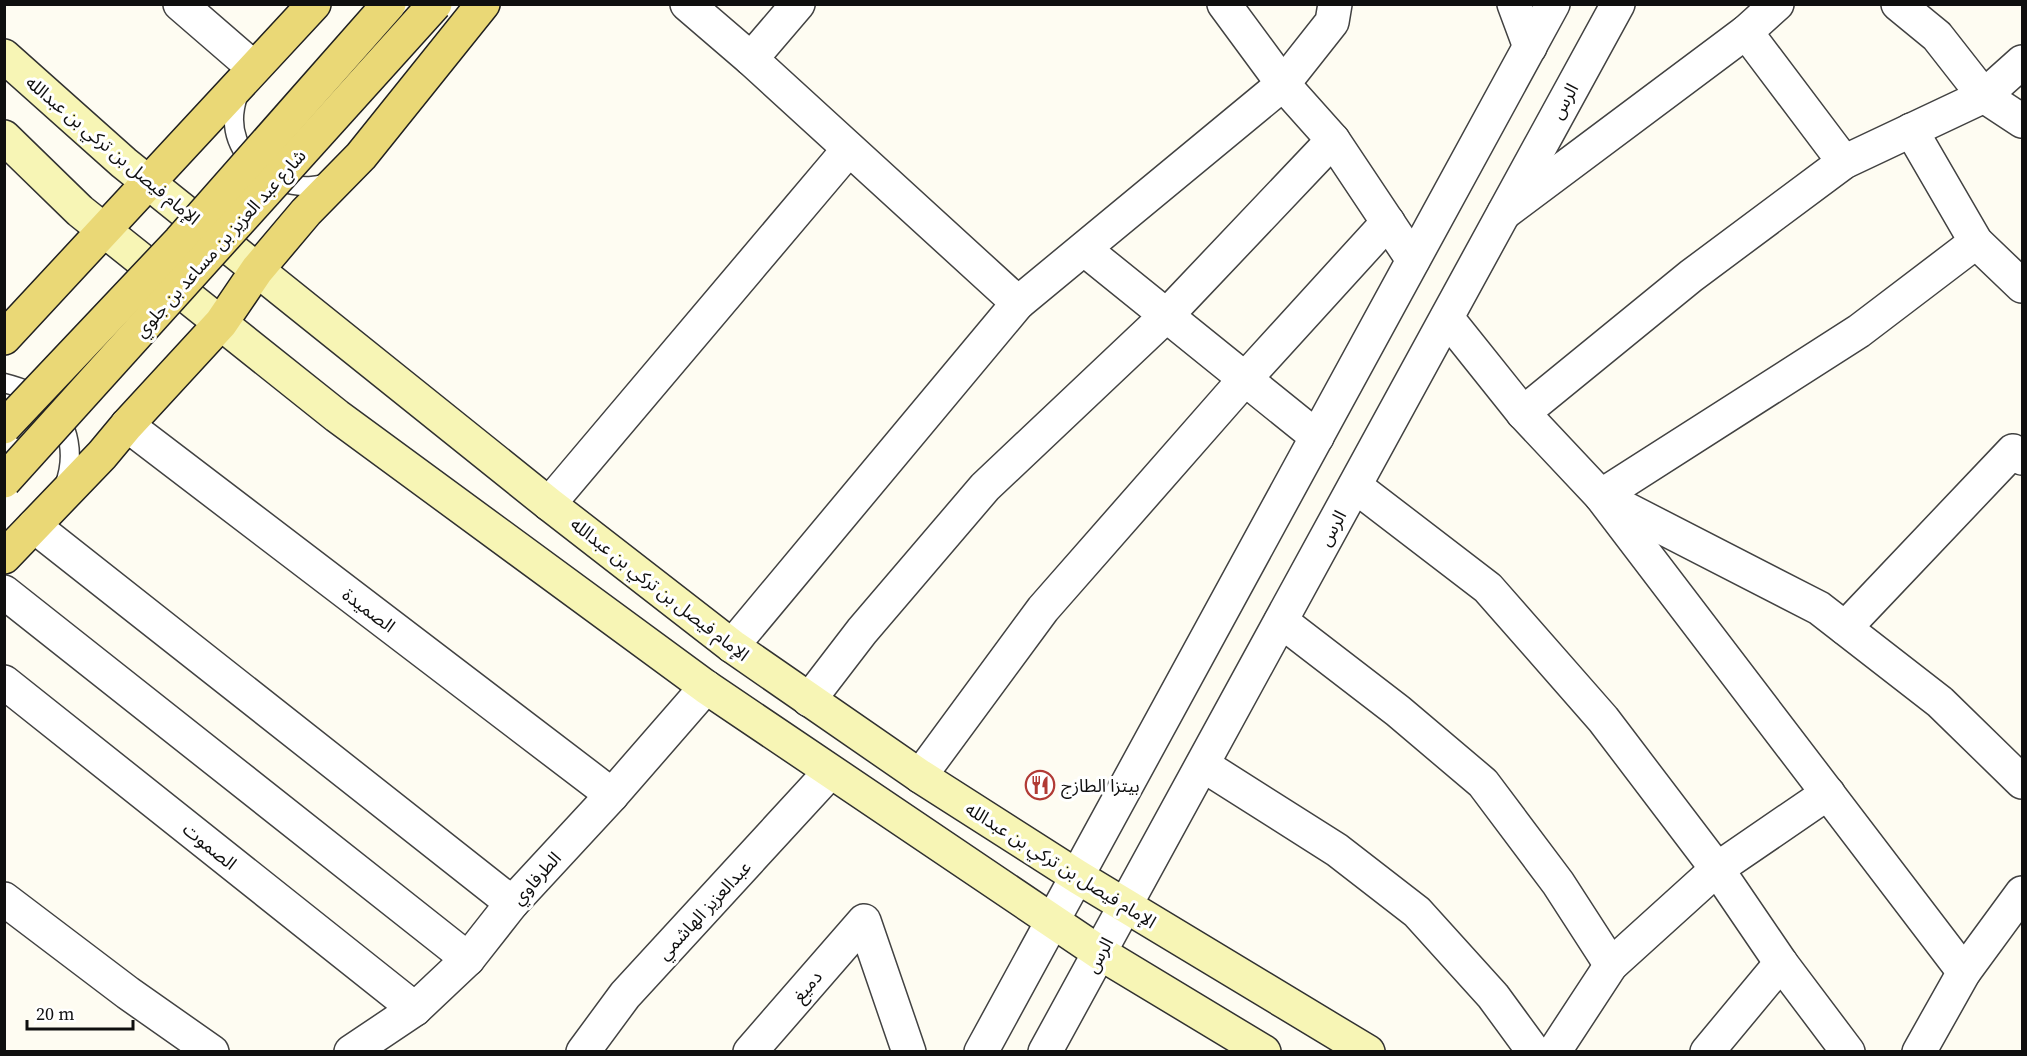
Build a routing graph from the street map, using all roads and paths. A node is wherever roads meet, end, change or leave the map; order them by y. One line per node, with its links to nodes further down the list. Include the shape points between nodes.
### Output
1 (180, 4): 20 (street)
2 (314, 4): 20 (main road)
3 (389, 4): 48 (main road, شارع عبد العزيز بن مساعد بن جلوي, bridge, via 180,241)
4 (435, 4): 51 (main road, شارع عبد العزيز بن مساعد بن جلوي, bridge)
5 (483, 4): 28 (main road)
6 (687, 4): 18 (street)
7 (798, 4): 18 (street)
8 (1224, 4): 21 (street)
9 (1335, 4): 21 (street, via 1332,22)
10 (1514, 4): 16 (street)
11 (1553, 4): 16 (street)
12 (1618, 4): 31 (street, الرس)
13 (1777, 4): 15 (street)
14 (1898, 4): 22 (street, via 1937,36)
15 (1746, 32): 29 (street); 31 (street)
16 (1530, 47): 36 (street)
17 (4, 56): 30 (main road, الإمام فيصل بن تركي بن عبدالله)
18 (751, 59): 27 (street)
19 (2022, 62): 22 (street)
20 (254, 68): 28 (lane, via 241,87 234,110 244,154 259,171 280,183 303,187 325,184); 30 (main road)
21 (1283, 84): 26 (street); 35 (street)
22 (1984, 96): 23 (street); 24 (street)
23 (2022, 121)
24 (1911, 130): 29 (street); 34 (street)
25 (4, 137): 33 (main road)
26 (1333, 140): 32 (street); 40 (street)
27 (849, 149): 39 (street); 54 (street)
28 (361, 156): 37 (main road)
29 (1844, 162): 46 (street, via 1691,276)
30 (148, 183): 33 (main road); 37 (main road, الإمام فيصل بن تركي بن عبدالله)
31 (1504, 213): 41 (street, الرس)
32 (1388, 222): 36 (street); 44 (street)
33 (104, 230): 42 (main road); 43 (main road)
34 (1976, 242): 38 (street); 53 (street, via 1859,331)
35 (1084, 249): 39 (street); 40 (street)
36 (1413, 260): 49 (street)
37 (257, 270): 42 (main road); 54 (main road, الإمام فيصل بن تركي بن عبدالله)
38 (2022, 286)
39 (1017, 303): 60 (street)
40 (1167, 315): 44 (street); 63 (street, via 985,487 862,631)
41 (1447, 318): 46 (street); 52 (street, الرس)
42 (221, 323): 47 (main road); 62 (main road, via 337,416)
43 (4, 338)
44 (1244, 380): 49 (street); 66 (street, via 1043,609)
45 (4, 383): 55 (lane, via 27,389 48,403 63,423 70,447 70,472 60,495)
46 (1523, 413): 53 (street)
47 (127, 425): 55 (main road); 69 (street, الصميدة)
48 (4, 427)
49 (1317, 437): 71 (street)
50 (2022, 458): 59 (street, via 2013,451)
51 (4, 481)
52 (1355, 486): 58 (street, الرس); 70 (street, via 1488,588 1603,720)
53 (1601, 496): 59 (street, via 1820,608); 68 (street)
54 (549, 504): 60 (main road, الإمام فيصل بن تركي بن عبدالله)
55 (39, 520): 56 (main road); 73 (street)
56 (4, 557)
57 (4, 592): 78 (street)
58 (1281, 621): 64 (street, الرس); 80 (street, via 1483,783 1558,883)
59 (1845, 628): 67 (street, via 1940,702)
60 (732, 646): 63 (main road, الإمام فيصل بن تركي بن عبدالله)
61 (4, 682): 82 (street, الصموت)
62 (706, 687): 65 (main road); 69 (street, الطرفاوي)
63 (809, 700): 66 (main road, الإمام فيصل بن تركي بن عبدالله)
64 (1203, 765): 74 (street, الرس); 92 (street, via 1336,850 1417,912 1493,996)
65 (830, 772): 76 (main road); 86 (street, عبدالعزيز الهاشمي, via 625,995)
66 (920, 776): 71 (main road, الإمام فيصل بن تركي بن عبدالله)
67 (2022, 782)
68 (1828, 793): 70 (street); 81 (street)
69 (612, 795): 73 (street, الطرفاوي)
70 (1717, 869): 79 (street); 80 (street)
71 (1078, 877): 74 (main road, الإمام فيصل بن تركي بن عبدالله); 76 (street)
72 (4, 899): 84 (street)
73 (512, 903): 78 (street, الطرفاوي)
74 (1126, 907): 77 (street, الرس); 91 (main road, الإمام فيصل بن تركي بن عبدالله)
75 (2017, 916): 81 (street)
76 (1053, 922): 77 (main road); 89 (street)
77 (1100, 953): 83 (street, الرس); 90 (main road)
78 (468, 959): 82 (street, الطرفاوي)
79 (1781, 963): 94 (street); 95 (street)
80 (1611, 965): 93 (street)
81 (1964, 972): 96 (street)
82 (415, 1009): 85 (street, الطرفاوي)
83 (1053, 1047)
84 (212, 1052)
85 (351, 1052)
86 (583, 1052)
87 (750, 1052): 88 (street, دميغ, via 864,921)
88 (909, 1052)
89 (981, 1052)
90 (1264, 1052)
91 (1368, 1052)
92 (1534, 1052)
93 (1554, 1052)
94 (1707, 1052)
95 (1848, 1052)
96 (1919, 1052)

